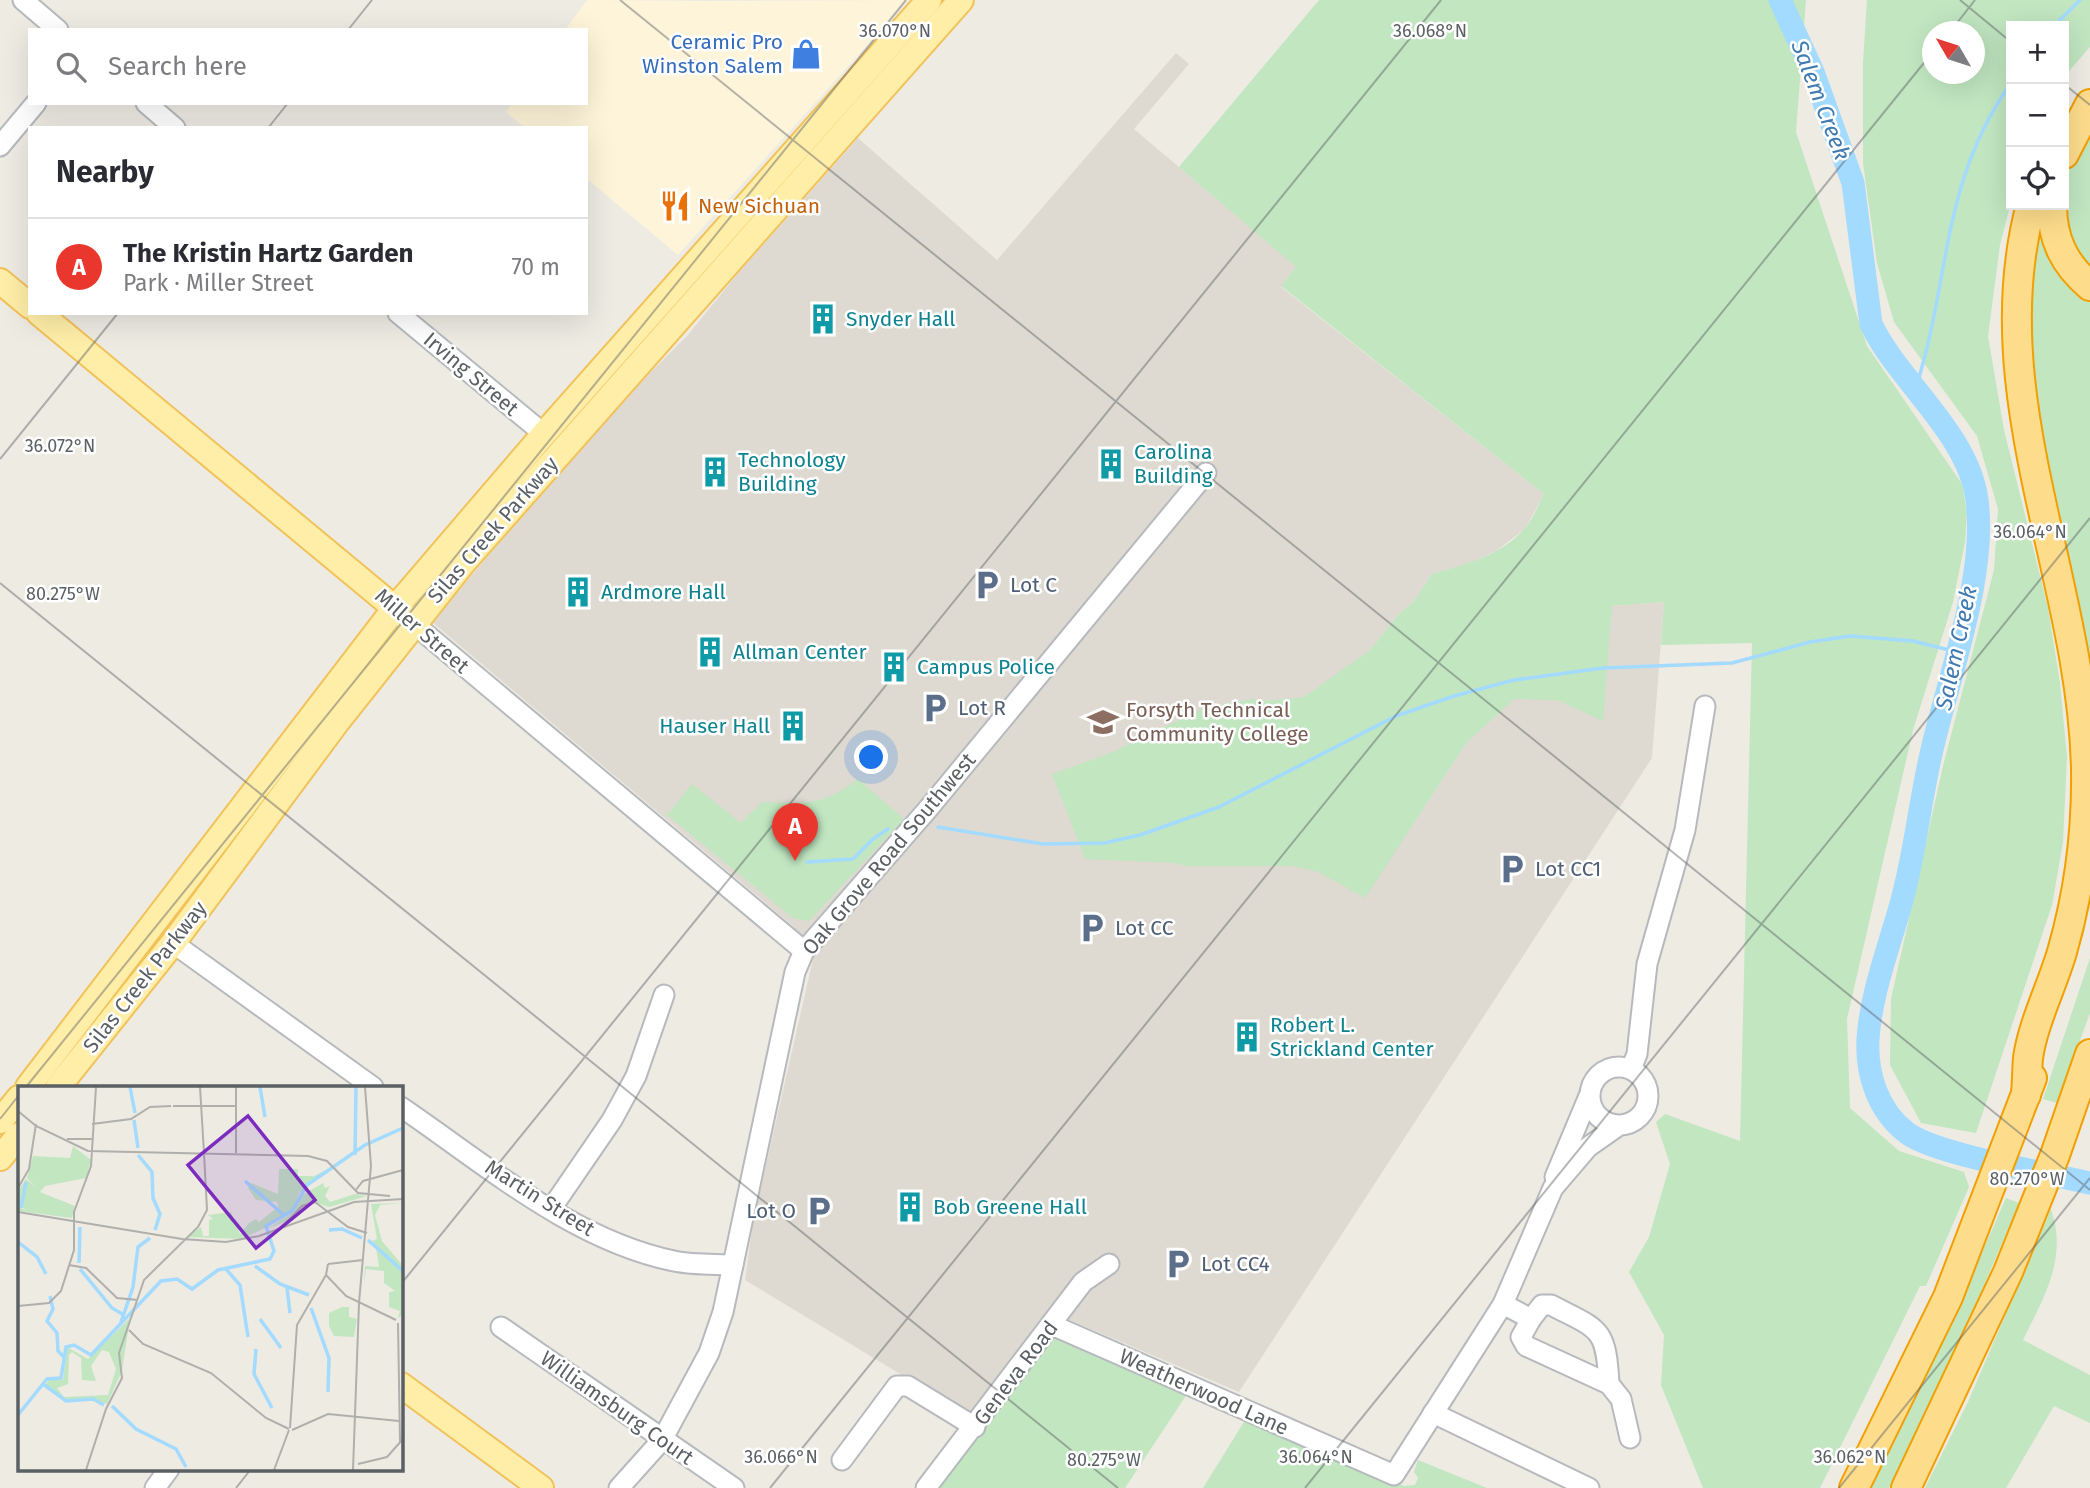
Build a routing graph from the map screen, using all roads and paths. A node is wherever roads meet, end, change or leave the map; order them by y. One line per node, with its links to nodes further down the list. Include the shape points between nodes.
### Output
1 (23, 0): 4 (street)
2 (930, 0): 11 (main road, via 926,17 829,128); 21 (main road, Silas Creek Parkway)
3 (961, 0): 11 (main road, Silas Creek Parkway)
4 (56, 28)
5 (2090, 79): 9 (highway)
6 (2090, 104): 13 (highway)
7 (34, 105): 12 (street)
8 (148, 105): 10 (street)
9 (2069, 113)
10 (173, 126)
11 (836, 141): 23 (main road, Silas Creek Parkway, via 521,496)
12 (0, 146)
13 (2067, 147)
14 (2030, 210): 34 (highway, via 2018,267 2016,357 2080,689 2086,771 2075,898 2029,1056)
15 (2052, 210): 17 (highway, via 2060,250)
16 (0, 281): 18 (main road)
17 (2090, 286)
18 (28, 304)
19 (41, 315): 23 (main road, Miller Street)
20 (400, 315): 21 (street, Irving Street)
21 (544, 434): 23 (main road, Silas Creek Parkway)
22 (1206, 473): 27 (street, Oak Grove Road Southwest, via 928,809)
23 (404, 616): 26 (main road, Silas Creek Parkway); 27 (street, Miller Street); 31 (main road, Silas Creek Parkway)
24 (1704, 705): 30 (street, via 1685,830 1647,964 1637,1054)
25 (2090, 906): 34 (highway)
26 (173, 943): 32 (main road, Silas Creek Parkway); 33 (street)
27 (804, 951): 43 (street, Oak Grove Road Southwest, via 795,972)
28 (664, 995): 41 (street, via 636,1076)
29 (2090, 1054): 63 (highway, via 2008,1272)
30 (1631, 1069): 35 (street, via 1603,1072); 37 (street, via 1645,1083 1647,1103 1637,1119)
31 (26, 1086)
32 (59, 1086)
33 (372, 1086)
34 (2026, 1095): 62 (highway, via 1948,1297)
35 (1589, 1096): 37 (street, via 1594,1113); 40 (street)
36 (402, 1108): 41 (street, Martin Street)
37 (1618, 1126): 40 (street, via 1588,1147)
38 (18, 1136): 39 (main road)
39 (0, 1158)
40 (1553, 1188): 44 (street)
41 (551, 1209): 43 (street, Martin Street, via 615,1242 662,1257)
42 (1109, 1264): 46 (street, Geneva Road, via 1083,1282)
43 (733, 1265): 53 (street, Oak Grove Road Southwest, via 709,1353)
44 (1503, 1304): 45 (street); 50 (street)
45 (1531, 1319): 48 (street, via 1521,1337 1526,1346); 48 (street, via 1542,1304 1550,1305 1598,1329 1604,1340)
46 (1052, 1325): 50 (street, Weatherwood Lane, via 1394,1475); 51 (street, Geneva Road)
47 (501, 1327): 53 (street, Williamsburg Court)
48 (1609, 1384): 52 (street, via 1620,1399)
49 (402, 1386): 57 (main road)
50 (1433, 1413): 61 (street)
51 (975, 1427): 54 (street, via 908,1386 897,1386); 60 (street, Geneva Road)
52 (1630, 1438)
53 (662, 1440): 58 (street, Oak Grove Road Southwest); 59 (street, Williamsburg Court)
54 (842, 1460)
55 (168, 1470): 56 (street)
56 (155, 1488)
57 (541, 1488)
58 (619, 1488)
59 (734, 1488)
60 (926, 1488)
61 (1589, 1488)
62 (1854, 1488)
63 (1906, 1488)

